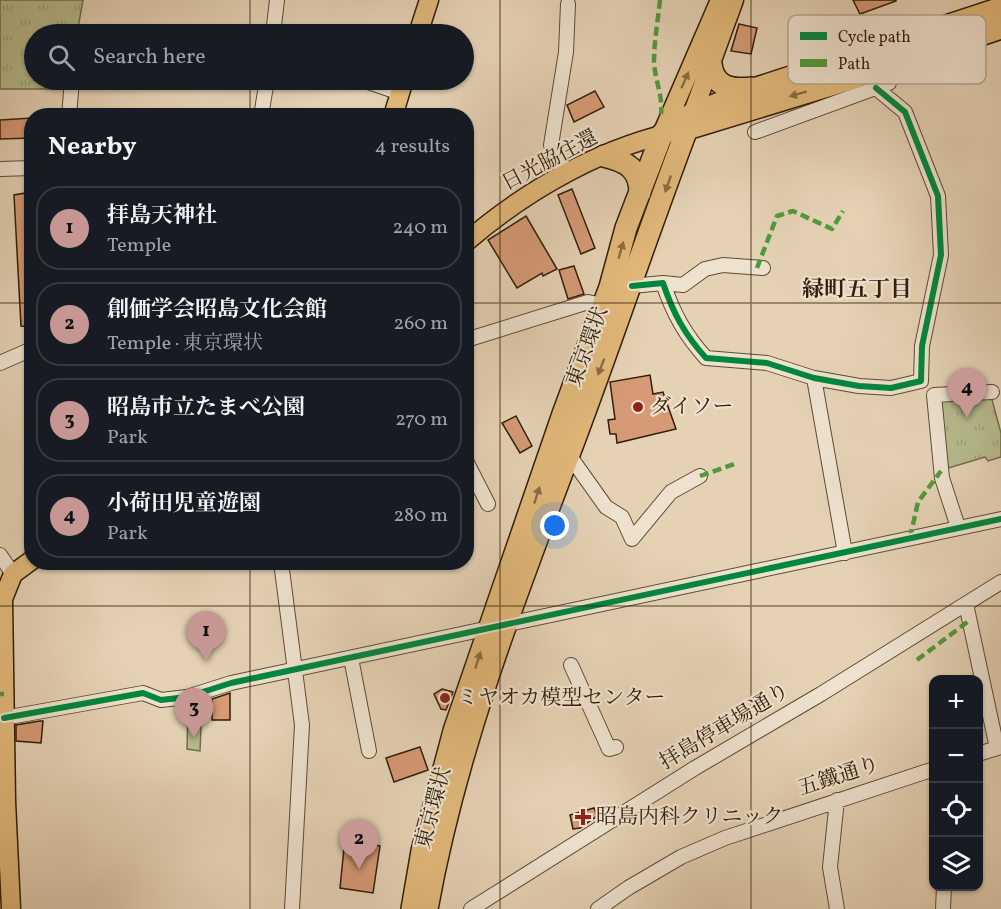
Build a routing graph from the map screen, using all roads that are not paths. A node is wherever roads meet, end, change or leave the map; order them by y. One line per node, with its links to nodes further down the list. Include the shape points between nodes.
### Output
1 (278, 0): 8 (street)
2 (429, 0): 9 (main road)
3 (720, 0): 28 (main road, one-way to 3)
4 (734, 0): 14 (main road)
5 (568, 4): 32 (street, via 566,52 550,145)
6 (1001, 8): 7 (highway)
7 (980, 15)
8 (274, 24)
9 (421, 24)
10 (1001, 28): 11 (highway)
11 (986, 33)
12 (1001, 43): 13 (highway)
13 (986, 48)
14 (711, 64): 18 (highway, via 716,80 725,87); 26 (main road)
15 (788, 78): 18 (highway)
16 (823, 84): 26 (highway, one-way to 26)
17 (886, 84): 19 (street)
18 (766, 85): 26 (highway)
19 (876, 88): 27 (street); 42 (street, via 905,112 938,196 941,255 922,346 921,381 891,388)
20 (71, 90): 23 (street)
21 (265, 90): 24 (street)
22 (401, 90): 25 (main road)
23 (70, 108)
24 (262, 108)
25 (395, 108)
26 (690, 122): 28 (highway); 37 (highway, 東京環状, one-way to 37)
27 (755, 132)
28 (662, 134): 29 (main road, 日光脇往還); 33 (highway, 東京環状)
29 (604, 156): 32 (main road, 日光脇往還); 33 (highway, via 632,167 638,176)
30 (24, 168): 31 (street)
31 (0, 169)
32 (565, 173): 34 (main road, 日光脇往還, via 513,205)
33 (640, 193): 38 (highway, 東京環状, one-way to 33)
34 (474, 236)
35 (763, 268): 36 (street, via 723,265 705,269 683,285)
36 (663, 283): 37 (street); 42 (street, via 675,317 706,358 767,363)
37 (632, 286): 44 (highway, 東京環状, one-way to 44)
38 (603, 305): 39 (street, via 588,302); 57 (highway, 東京環状, one-way to 38, via 563,414)
39 (474, 338)
40 (24, 352): 41 (street)
41 (0, 363)
42 (814, 378): 50 (street)
43 (992, 392): 49 (street, via 934,395 942,478)
44 (569, 455): 45 (street, via 606,507 622,517 632,539 671,492); 57 (highway, 東京環状)
45 (700, 476)
46 (474, 477): 47 (street)
47 (488, 504)
48 (1001, 519): 49 (street)
49 (958, 527): 50 (street)
50 (845, 553): 57 (street)
51 (0, 555): 54 (street)
52 (24, 566): 54 (main road)
53 (282, 570): 60 (street)
54 (14, 574): 61 (main road, via 3,599)
55 (1001, 582): 56 (street, 拝島停車場通り)
56 (966, 604): 63 (street); 74 (street, 拝島停車場通り)
57 (496, 627): 58 (street); 72 (highway, 東京環状, one-way to 57, via 434,805); 73 (highway, 東京環状, via 436,857)
58 (351, 658): 60 (street); 64 (street)
59 (572, 665): 62 (street, via 609,749)
60 (296, 670): 61 (street, via 231,683 187,697 161,700 143,693); 71 (street, via 302,725)
61 (4, 718): 68 (main road)
62 (616, 747)
63 (999, 748): 65 (street)
64 (369, 751)
65 (983, 753)
66 (929, 770): 67 (street, 五鐵通り)
67 (837, 800): 75 (street, 五鐵通り, via 681,857); 76 (street, via 830,867)
68 (3, 801): 70 (main road)
69 (944, 891): 77 (street)
70 (11, 909)
71 (292, 909)
72 (412, 909)
73 (427, 909)
74 (471, 909)
75 (598, 909)
76 (837, 909)
77 (943, 909)

